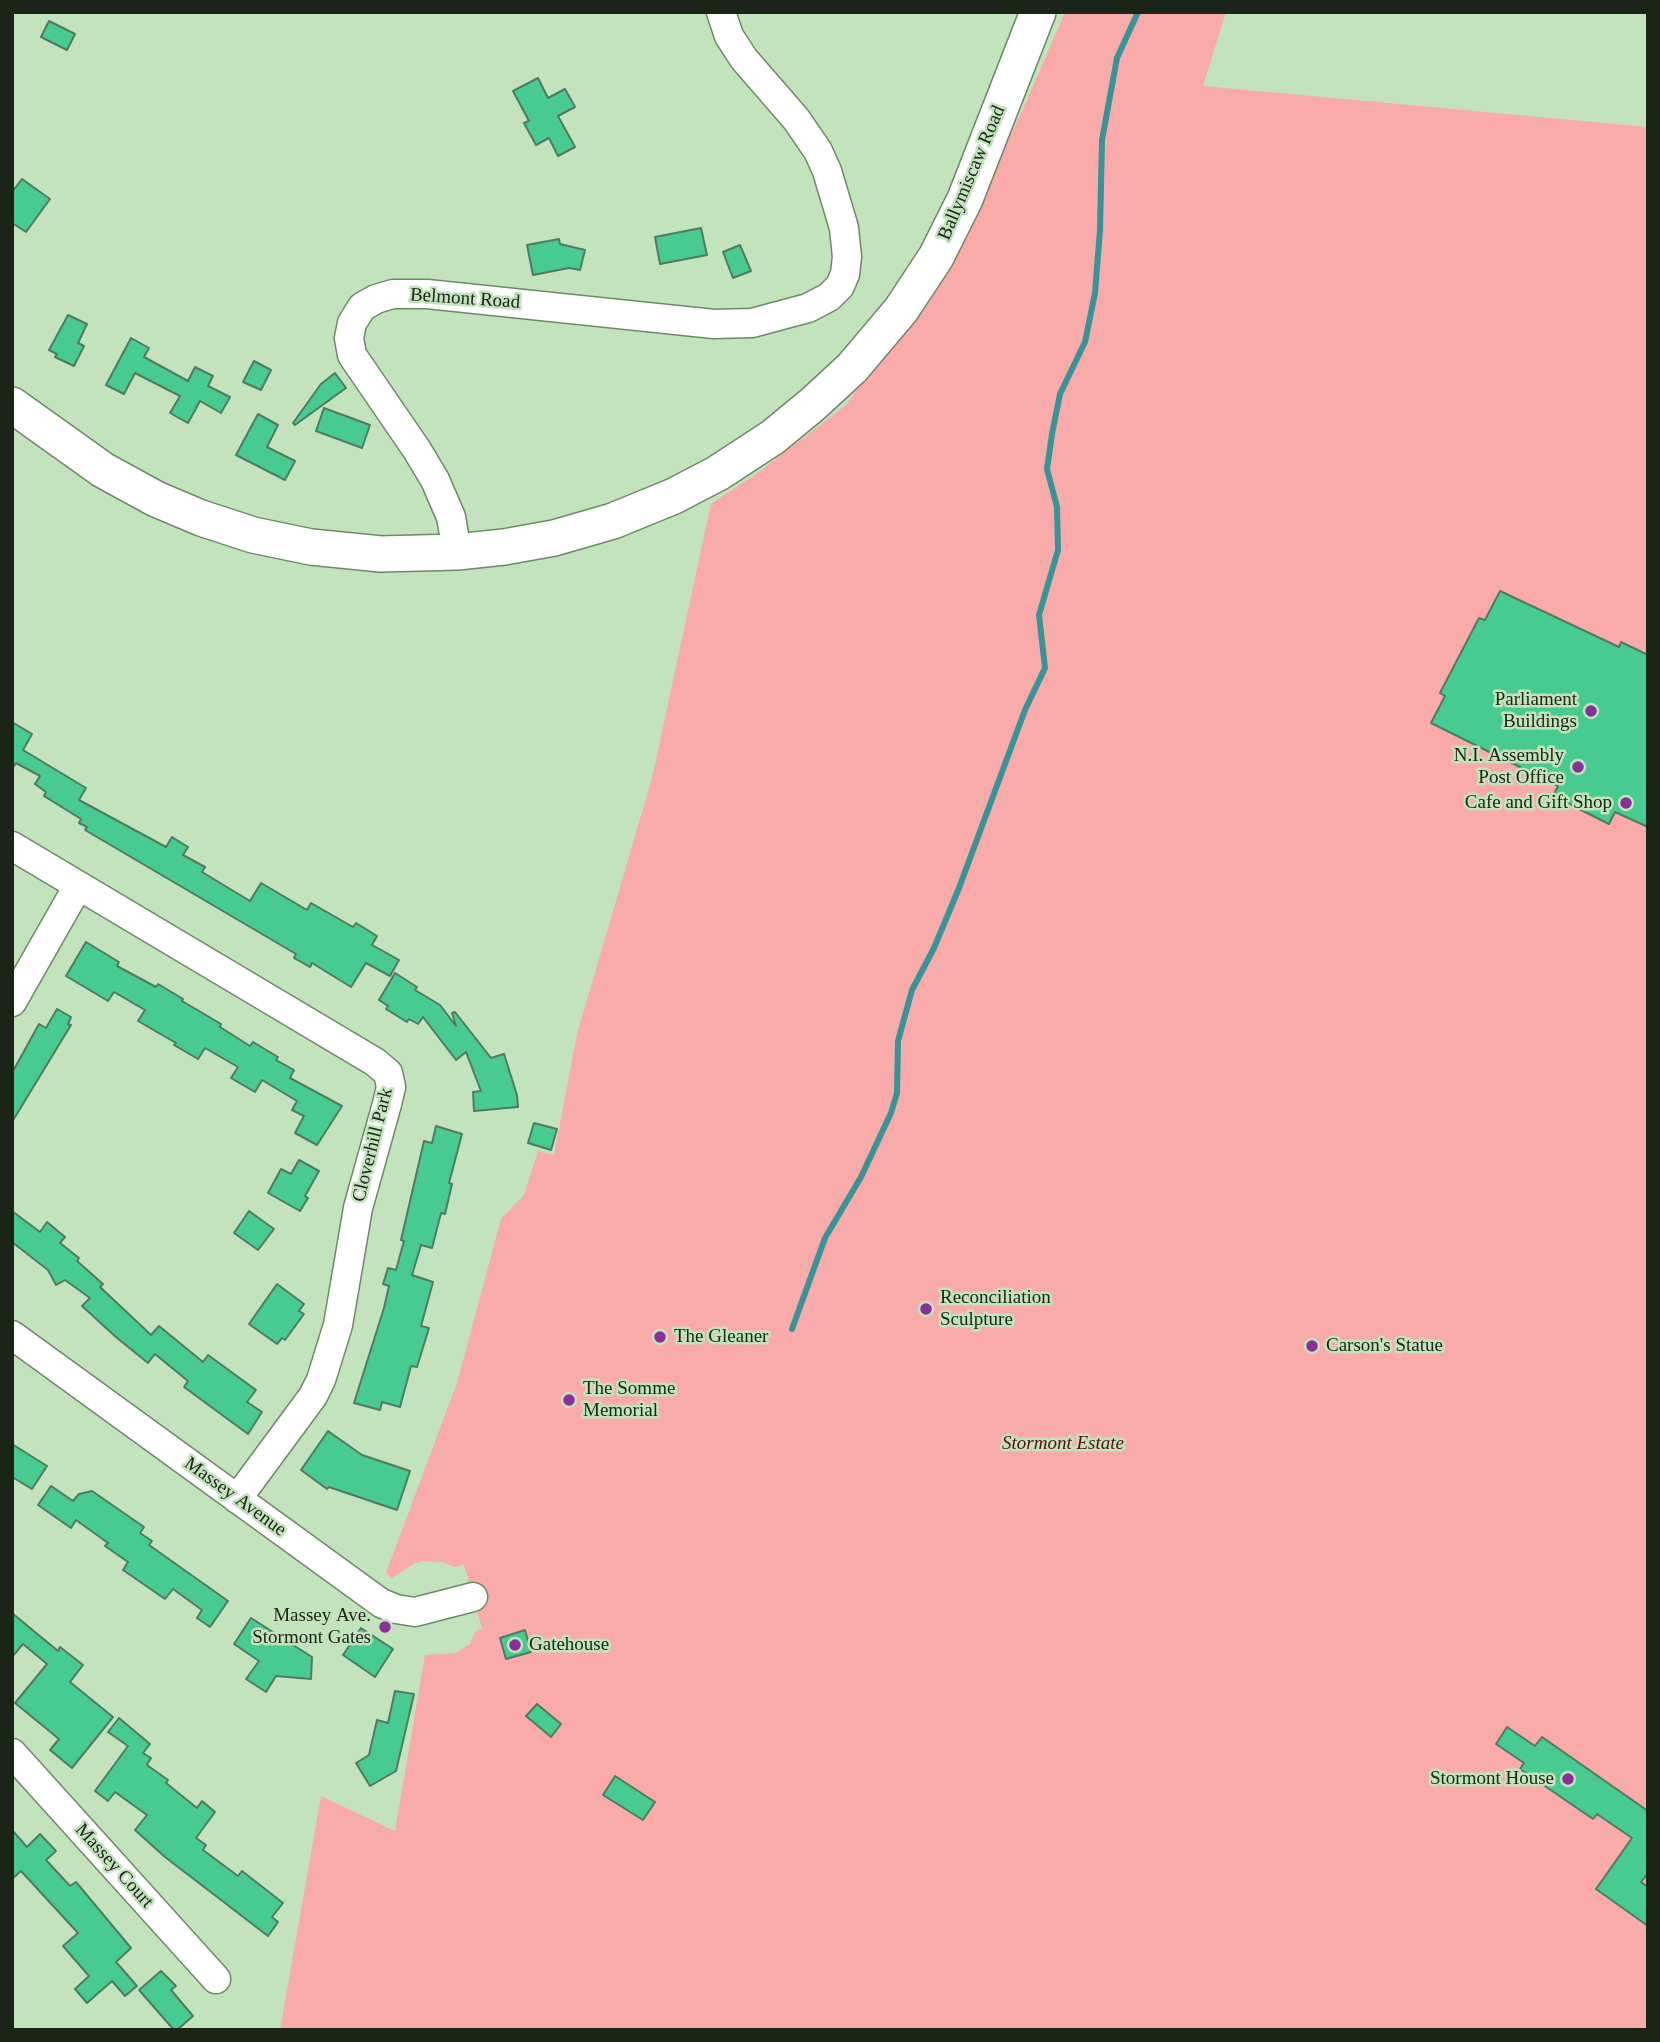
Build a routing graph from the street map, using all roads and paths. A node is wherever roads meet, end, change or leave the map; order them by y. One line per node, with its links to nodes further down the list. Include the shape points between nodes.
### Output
1 (721, 12): 4 (street, Belmont Road, via 729,36 744,58 818,151 844,228 847,257 840,286 808,308 752,323 714,324 427,295 393,294 362,307 352,323 352,355 435,480 451,517)
2 (1038, 12): 4 (main road, Ballymiscaw Road, via 965,199 936,257 901,310 852,368 773,438 674,496 554,538)
3 (12, 405): 4 (main road, via 103,470 201,518 311,547 381,554)
4 (457, 552)
5 (12, 846): 6 (street, Cloverhill Park)
6 (78, 886): 7 (street); 9 (street, Cloverhill Park, via 388,1073 391,1087 358,1208 338,1325 321,1380)
7 (12, 1002)
8 (12, 1335): 9 (street, Massey Avenue)
9 (237, 1499): 10 (street, Massey Avenue, via 381,1603 415,1612)
10 (473, 1597)
11 (12, 1753): 12 (street, Massey Court)
12 (216, 1979)

